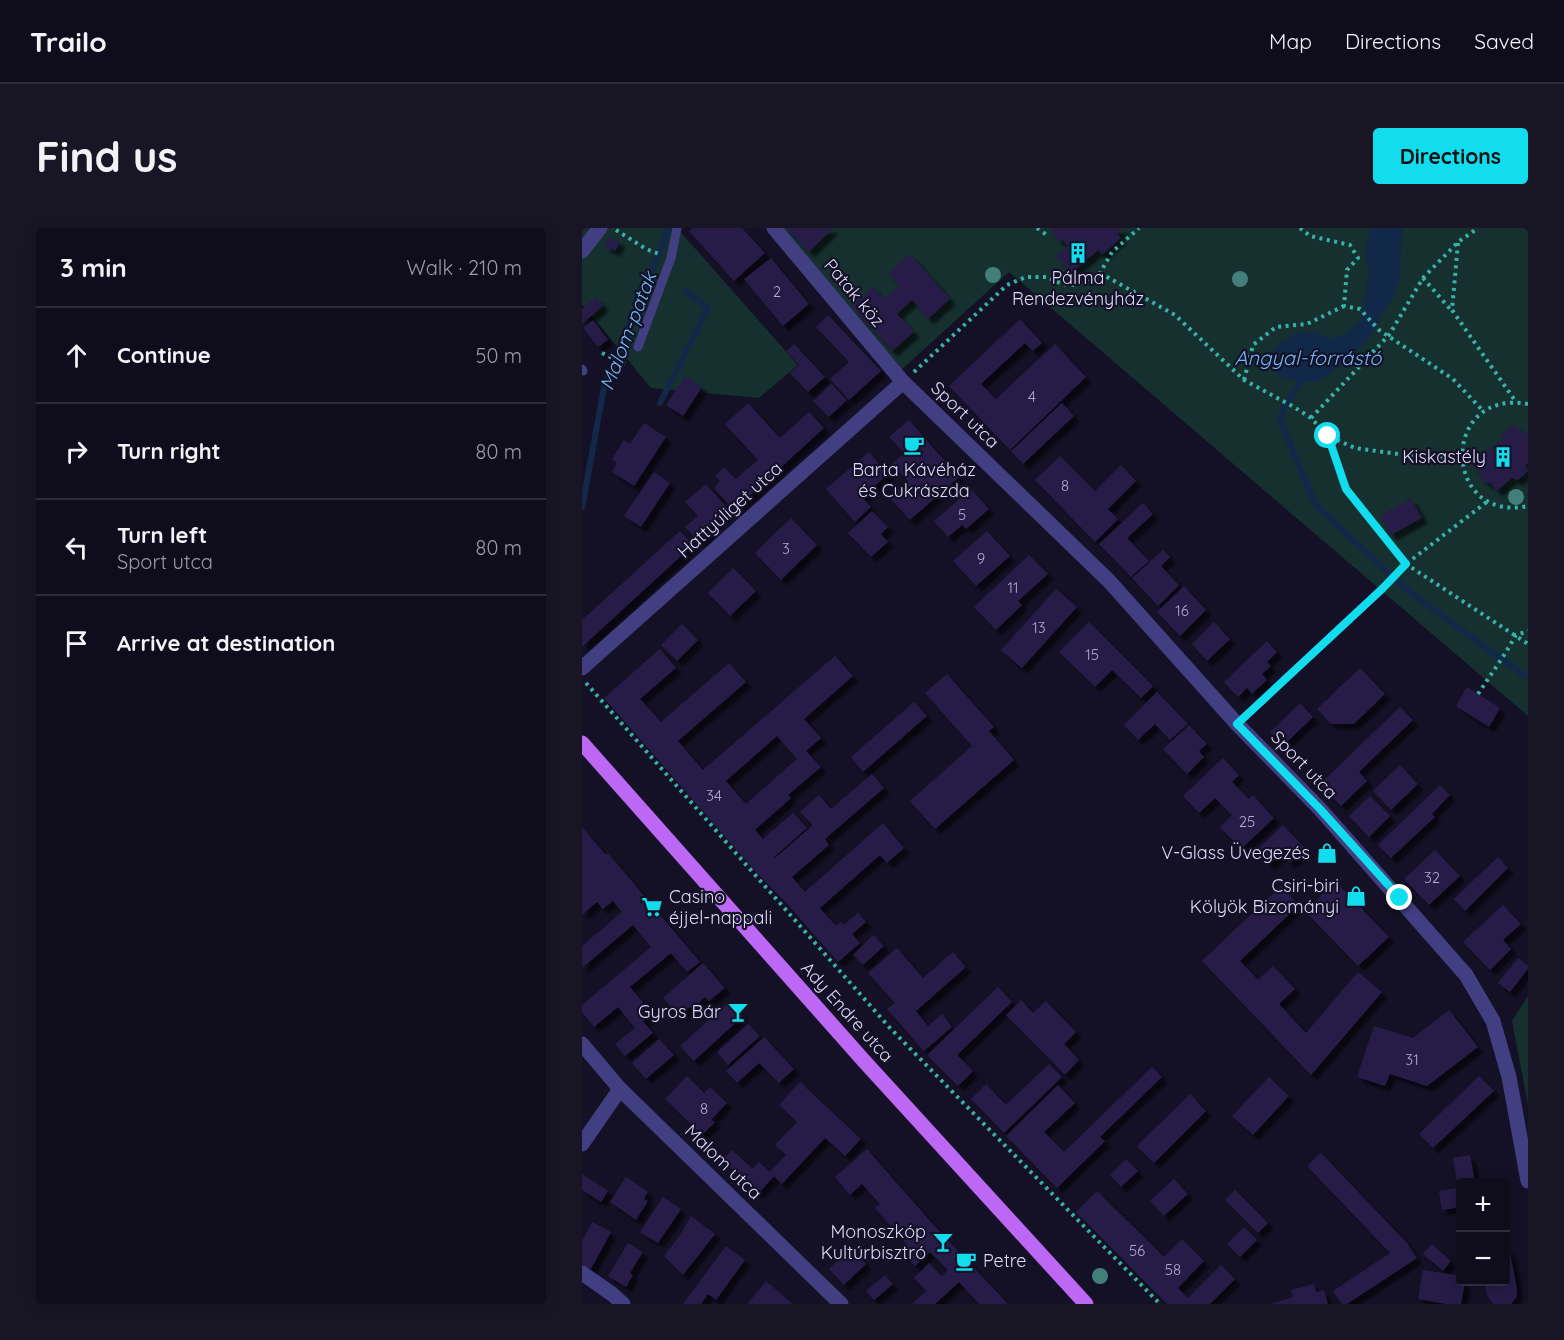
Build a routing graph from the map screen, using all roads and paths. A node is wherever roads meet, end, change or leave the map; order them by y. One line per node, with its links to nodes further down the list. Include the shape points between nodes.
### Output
1 (600, 228): 12 (street)
2 (612, 228): 11 (path)
3 (677, 228): 18 (lane, via 671,258)
4 (774, 228): 22 (street, Patak köz)
5 (1037, 228): 9 (path)
6 (1139, 228): 13 (path, via 1112,252)
7 (1300, 228): 15 (path, via 1310,236 1350,245 1358,258 1347,270)
8 (1478, 228): 10 (path)
9 (1047, 235)
10 (1458, 242): 14 (path); 16 (path)
11 (646, 249)
12 (582, 251)
13 (1100, 273): 21 (path, via 1175,315); 22 (path, via 1077,285 1047,277 1026,277 1006,285)
14 (1423, 278): 16 (path); 17 (path)
15 (1344, 306): 17 (path, via 1360,309); 21 (path, via 1307,324 1276,327 1253,345)
16 (1452, 310): 23 (path)
17 (1389, 335): 25 (path, via 1453,379); 26 (path)
18 (638, 347)
19 (602, 353): 20 (path)
20 (628, 365)
21 (1244, 380): 26 (path)
22 (903, 382): 35 (street, Hattyúliget utca); 38 (street, Sport utca, via 1109,580)
23 (1516, 402): 24 (path); 25 (path, via 1499,404)
24 (1528, 404)
25 (1484, 412): 28 (path, via 1472,423)
26 (1311, 418): 27 (path)
27 (1328, 436): 28 (path, via 1355,448 1427,458); 31 (path, via 1346,489)
28 (1461, 454): 29 (path, via 1468,481)
29 (1488, 501): 30 (path, via 1502,507); 31 (path)
30 (1528, 506)
31 (1406, 564): 33 (path); 38 (path)
32 (1528, 631): 33 (path)
33 (1515, 635): 34 (path); 37 (path)
34 (1528, 644)
35 (582, 668)
36 (582, 678): 48 (path, via 890,1028)
37 (1478, 694)
38 (1237, 724): 43 (street, Sport utca, via 1320,809 1466,975 1493,1021 1509,1077)
39 (582, 743): 47 (main road, Ady Endre utca)
40 (582, 1044): 41 (street, Malom utca)
41 (620, 1089): 42 (street); 46 (street, Malom utca)
42 (582, 1144)
43 (1528, 1181)
44 (582, 1273): 45 (street)
45 (623, 1304)
46 (841, 1304)
47 (1086, 1304)
48 (1160, 1304)

